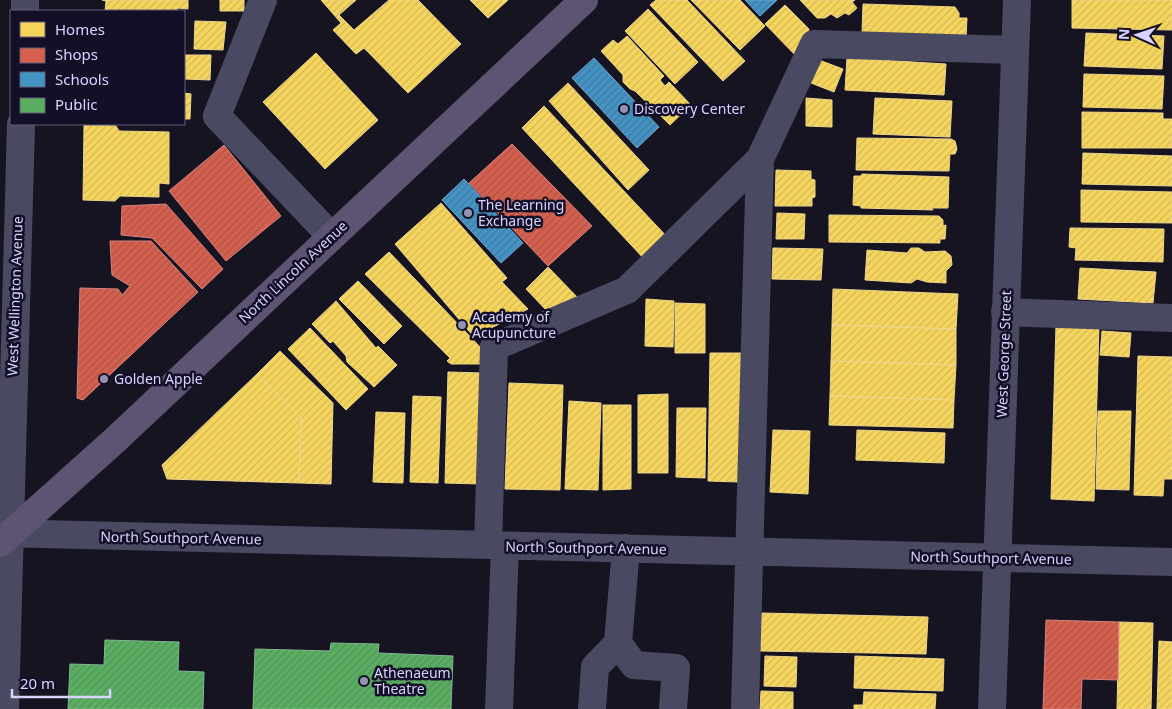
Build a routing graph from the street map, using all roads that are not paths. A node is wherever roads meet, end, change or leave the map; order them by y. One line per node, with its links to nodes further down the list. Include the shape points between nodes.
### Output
1 (263, 0): 7 (street, via 216,116)
2 (584, 0): 7 (main road, North Lincoln Avenue)
3 (1017, 0): 4 (street, West George Street)
4 (1015, 50): 6 (street, via 814,44); 8 (street, West George Street)
5 (21, 125): 10 (street, West Wellington Avenue)
6 (760, 159): 11 (street, via 627,290 494,347); 13 (street)
7 (331, 236): 10 (main road, North Lincoln Avenue, via 114,441)
8 (1006, 312): 9 (street); 14 (street, West George Street)
9 (1172, 318)
10 (3, 537): 11 (street, North Southport Avenue); 17 (street, West Wellington Avenue)
11 (497, 546): 12 (street, North Southport Avenue); 18 (street)
12 (626, 548): 13 (street, North Southport Avenue); 16 (street)
13 (750, 552): 14 (street, North Southport Avenue); 21 (street)
14 (996, 558): 15 (street, North Southport Avenue); 22 (street, West George Street)
15 (1172, 562)
16 (618, 643): 19 (street, via 595,667); 20 (street, via 634,665 676,668)
17 (5, 709)
18 (499, 709)
19 (592, 709)
20 (673, 709)
21 (745, 709)
22 (992, 709)

